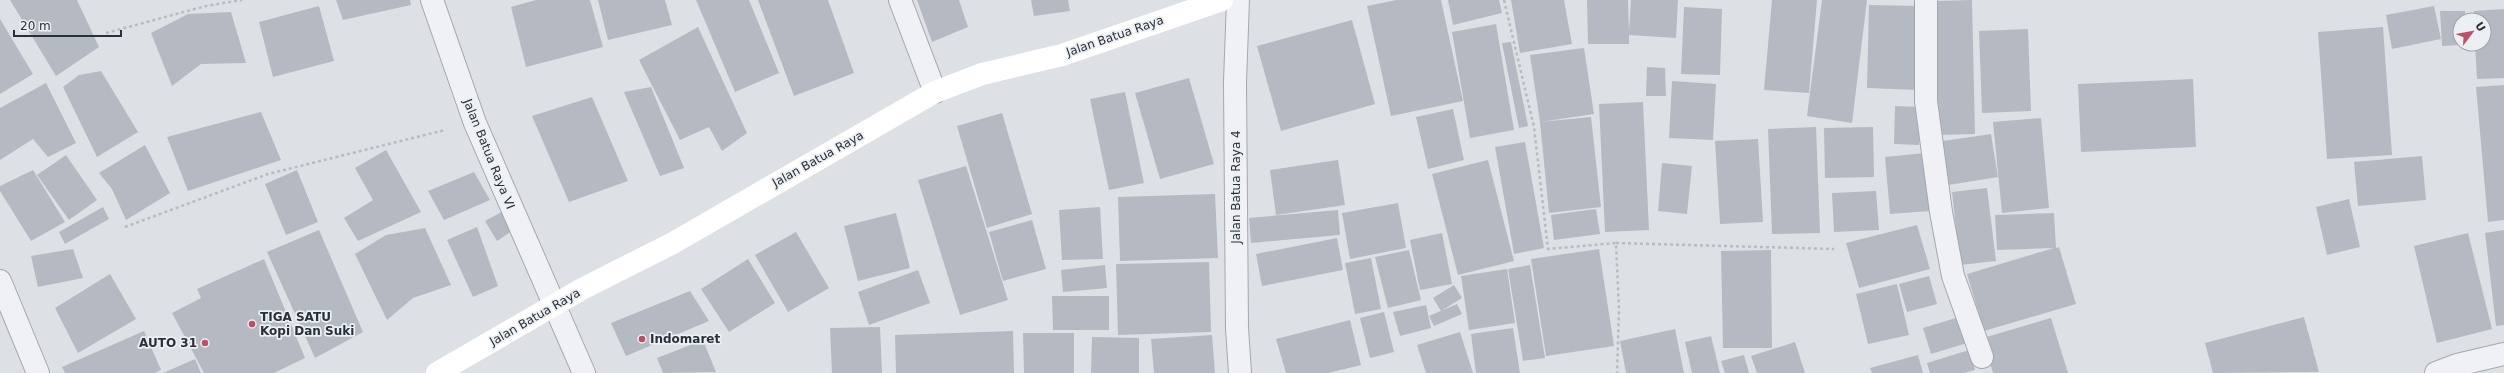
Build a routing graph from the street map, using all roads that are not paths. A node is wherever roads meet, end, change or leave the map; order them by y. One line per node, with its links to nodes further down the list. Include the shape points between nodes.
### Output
1 (432, 0): 8 (street, Jalan Batua Raya VI, via 475,123)
2 (900, 0): 6 (street)
3 (1222, 0): 6 (main road, Jalan Batua Raya, via 1062,55 982,74)
4 (1238, 0): 15 (street, Jalan Batua Raya 4, via 1235,82 1237,328)
5 (1926, 0): 10 (street, via 1926,102 1941,212 1953,276)
6 (935, 92): 8 (main road, Jalan Batua Raya, via 673,242)
7 (0, 281): 12 (street)
8 (553, 306): 13 (main road, Jalan Batua Raya); 14 (street, Jalan Batua Raya VI)
9 (2504, 354): 11 (street)
10 (1982, 357)
11 (2458, 369): 16 (street)
12 (38, 373)
13 (437, 373)
14 (584, 373)
15 (1240, 373)
16 (2436, 373)

